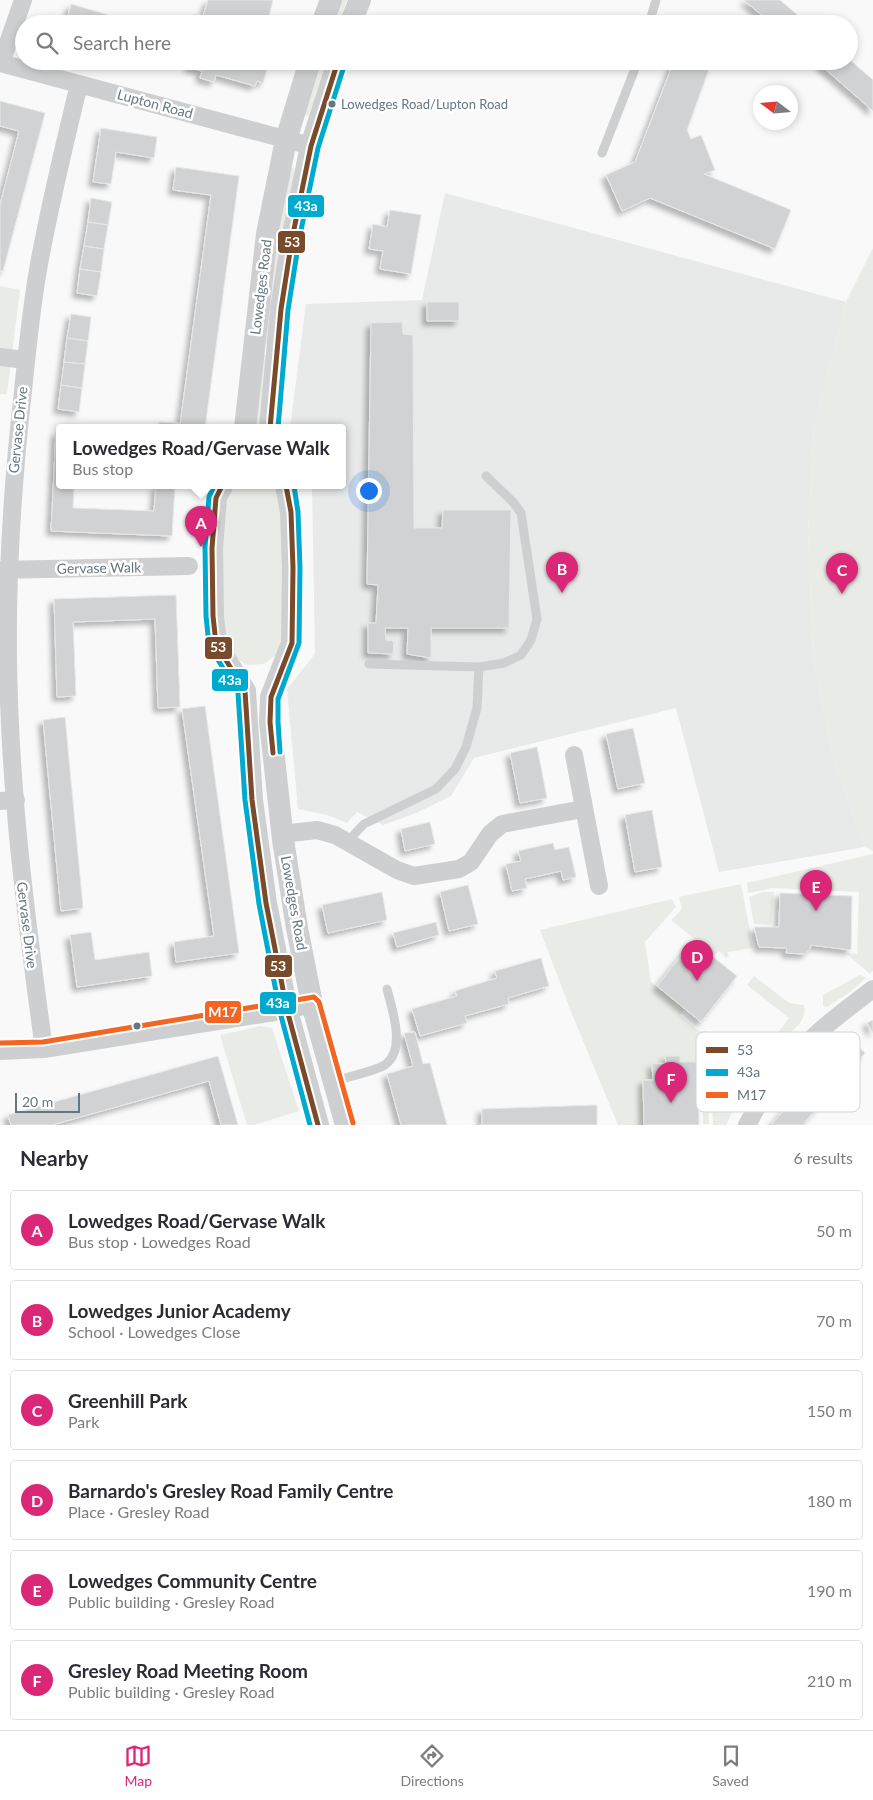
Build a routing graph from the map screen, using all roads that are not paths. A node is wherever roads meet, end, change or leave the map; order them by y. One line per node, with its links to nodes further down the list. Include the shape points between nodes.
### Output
1 (23, 0): 5 (street)
2 (331, 0): 6 (street)
3 (360, 0): 7 (street)
4 (656, 0): 8 (lane)
5 (18, 15)
6 (325, 15)
7 (354, 15)
8 (652, 15)
9 (15, 23): 10 (street)
10 (1, 63): 11 (street, Lupton Road)
11 (15, 67)
12 (27, 70): 16 (street, Lupton Road)
13 (307, 70): 17 (street, Lowedges Road)
14 (335, 70): 18 (street, Lowedges Road)
15 (635, 70): 19 (lane)
16 (79, 84): 17 (street, Lupton Road); 21 (street, Gervase Drive, via 37,273)
17 (286, 140): 18 (street, Lupton Road); 22 (street, Lowedges Road, via 267,234)
18 (311, 146): 23 (street, Lowedges Road, via 281,309)
19 (602, 154)
20 (0, 357): 21 (street)
21 (26, 360): 28 (street, Gervase Drive)
22 (245, 424)
23 (270, 424)
24 (486, 476): 30 (lane, via 521,513 537,620 531,640 521,655 504,663)
25 (220, 489): 32 (street, Lowedges Road, via 214,513 212,616 216,644)
26 (287, 489): 31 (street, Lowedges Road, via 291,512 293,568 292,643)
27 (189, 566): 28 (street, Gervase Walk)
28 (4, 570): 34 (street, Gervase Drive, via 11,744)
29 (369, 664): 30 (lane)
30 (479, 667): 37 (lane, via 476,708 466,747 455,769 436,789 364,824)
31 (278, 677): 32 (street, via 260,688); 36 (street, Lowedges Road, via 271,697 270,722)
32 (241, 686): 42 (street, Lowedges Road, via 266,903)
33 (574, 755): 35 (street)
34 (8, 800): 44 (street, Gervase Drive)
35 (583, 809): 37 (street, via 502,824 490,834 471,862 459,869 414,876); 38 (street)
36 (282, 834): 37 (street, via 317,830); 41 (street, Lowedges Road)
37 (347, 842)
38 (599, 886)
39 (387, 989): 46 (lane, via 397,1032 392,1059 385,1065)
40 (873, 989): 43 (street)
41 (312, 1004): 42 (street); 46 (street, Lowedges Road)
42 (287, 1010): 44 (street); 48 (street, Lowedges Road)
43 (818, 1032)
44 (44, 1049): 45 (street)
45 (0, 1051)
46 (334, 1081): 49 (street, Lowedges Road)
47 (756, 1112): 50 (street)
48 (318, 1125)
49 (346, 1125)
50 (748, 1125)

